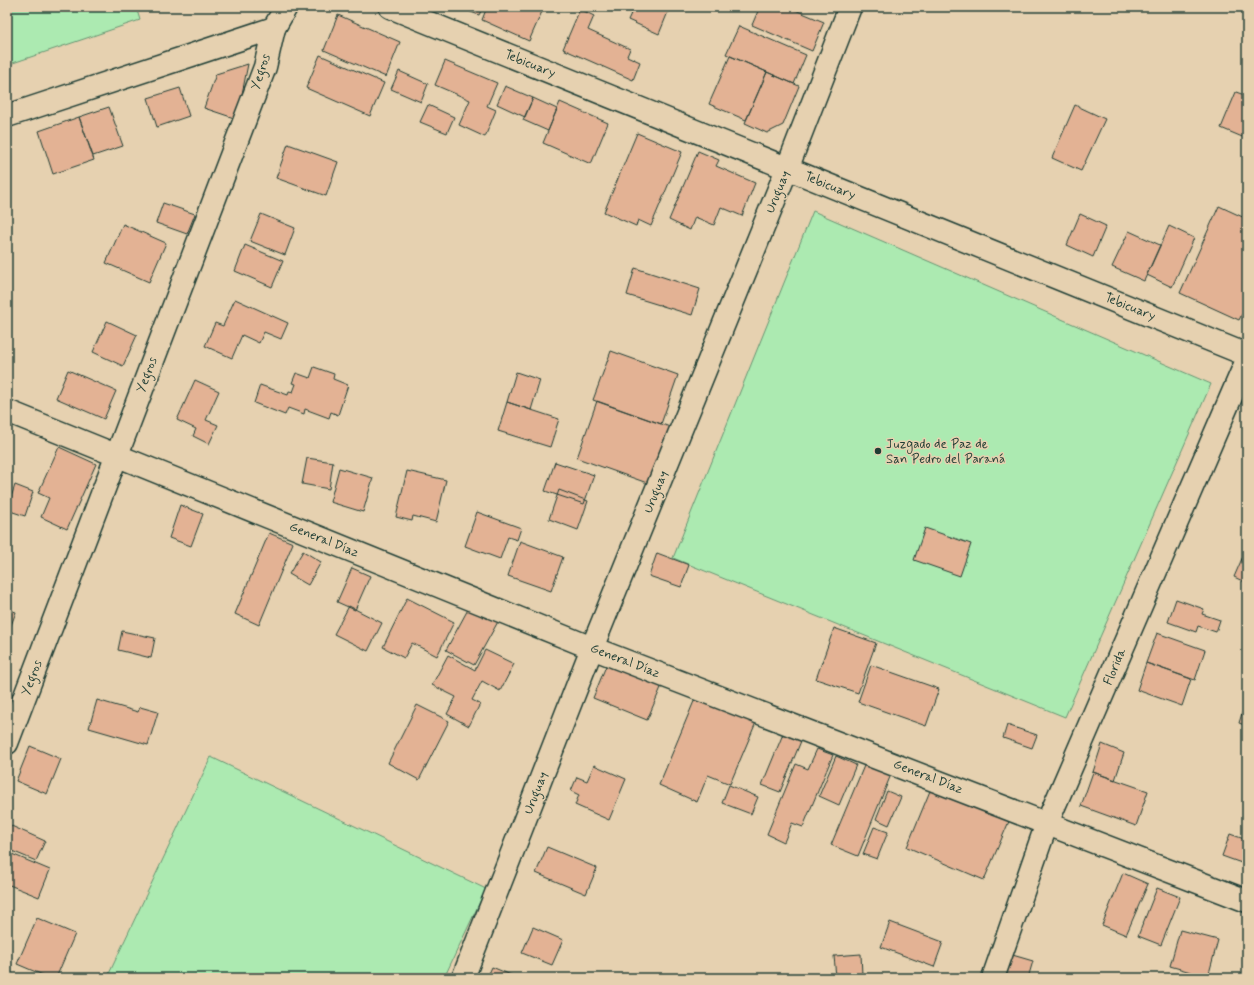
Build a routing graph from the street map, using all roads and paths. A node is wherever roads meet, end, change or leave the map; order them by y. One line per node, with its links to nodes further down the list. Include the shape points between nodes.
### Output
1 (286, 7): 4 (street, Yegros)
2 (390, 7): 6 (street, Tebicuary)
3 (850, 7): 6 (street, Uruguay)
4 (274, 28): 5 (street); 10 (street, Yegros, via 264,68)
5 (7, 116)
6 (787, 169): 7 (street, Tebicuary); 11 (street, Uruguay)
7 (1247, 355)
8 (1247, 360): 13 (street, Florida)
9 (7, 411): 10 (street, General Díaz)
10 (116, 455): 11 (street, General Díaz); 12 (street, Yegros)
11 (592, 648): 13 (street, General Díaz); 15 (street, Uruguay)
12 (7, 743)
13 (1047, 823): 14 (street, General Díaz); 16 (street, Florida)
14 (1247, 901)
15 (463, 978)
16 (993, 978)

